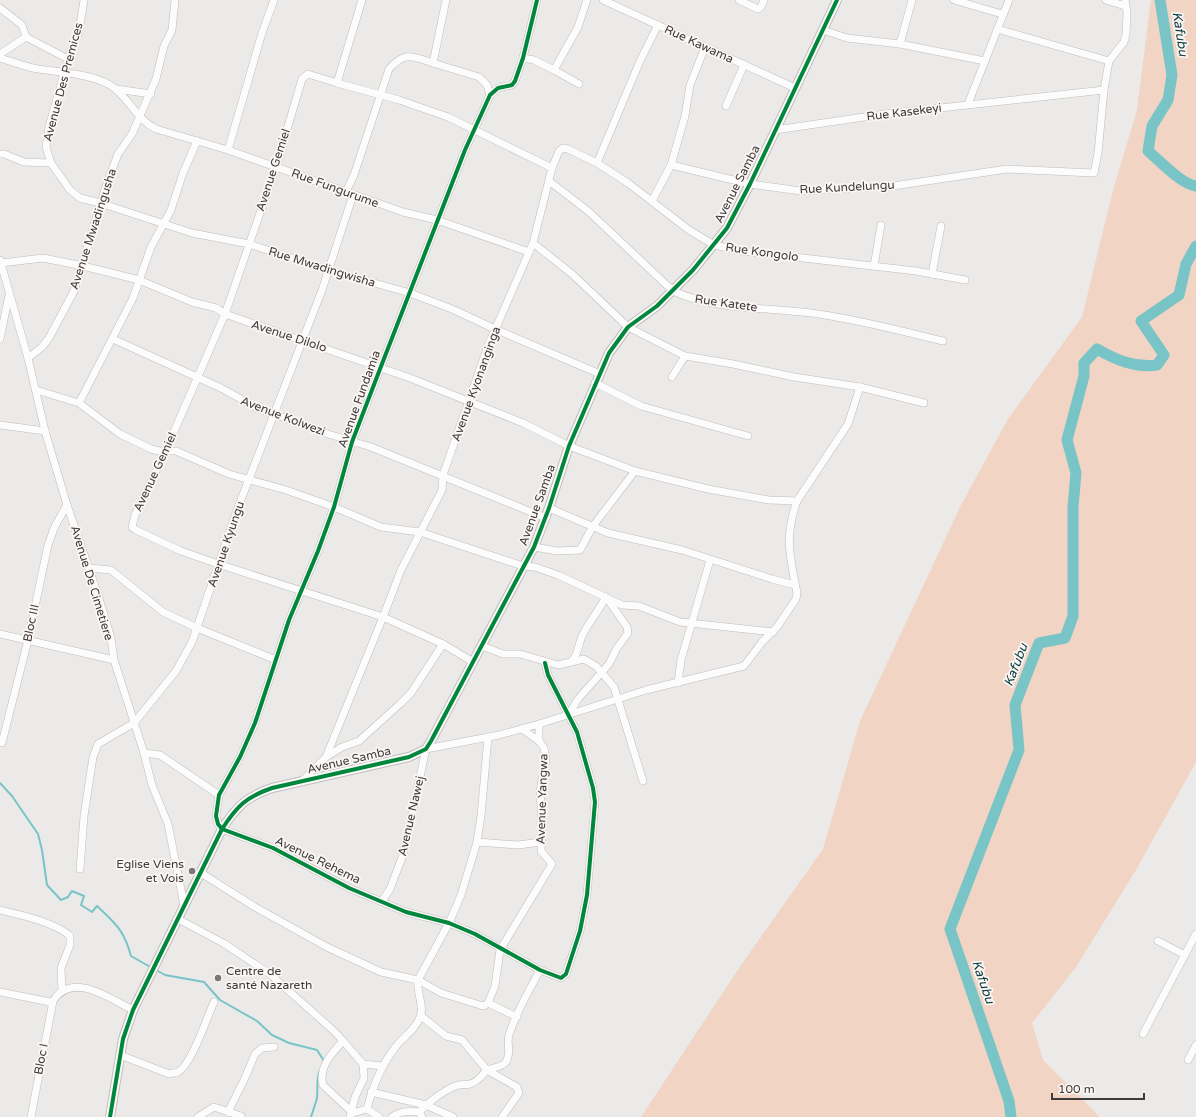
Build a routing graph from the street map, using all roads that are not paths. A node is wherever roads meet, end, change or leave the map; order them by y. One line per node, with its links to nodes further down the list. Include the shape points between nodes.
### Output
1 (84, 0): 28 (street, Avenue Des Premices, via 79,31)
2 (174, 0): 40 (street, Avenue Mwadingusha, via 172,30 164,46)
3 (274, 0): 50 (street)
4 (362, 0): 35 (street)
5 (446, 0): 31 (street)
6 (537, 0): 27 (street)
7 (587, 0): 33 (street, via 578,27)
8 (604, 0): 19 (street, Rue Kawama)
9 (739, 0): 10 (street, via 758,9)
10 (764, 0)
11 (837, 0): 21 (street, Avenue Samba)
12 (912, 0): 23 (street)
13 (954, 0): 18 (street)
14 (1009, 0): 18 (street)
15 (1106, 0): 16 (street)
16 (1125, 3): 30 (street, via 1124,42)
17 (0, 8): 22 (street, via 22,24)
18 (1002, 14): 20 (street)
19 (658, 25): 24 (street, Rue Kawama); 53 (street, via 640,61)
20 (997, 28): 29 (street); 30 (street)
21 (823, 30): 23 (street, via 847,38); 37 (street, Avenue Samba)
22 (26, 37): 25 (street); 28 (street)
23 (900, 44): 29 (street)
24 (705, 47): 32 (street, Rue Kawama); 54 (street, via 690,84 685,116)
25 (0, 54)
26 (0, 58): 34 (street, Rue Fungurume, via 36,69)
27 (523, 58): 33 (street, via 534,60); 41 (street, via 515,82 498,88)
28 (68, 59): 34 (street, Avenue Des Premices)
29 (985, 61): 43 (street)
30 (1109, 61): 39 (street)
31 (433, 63): 41 (street, via 479,77 487,85); 42 (street, via 411,56 400,59 389,69)
32 (744, 65): 37 (street, Rue Kawama); 44 (street)
33 (554, 70): 36 (street)
34 (65, 72): 38 (street, Rue Fungurume, via 98,80); 52 (street, Avenue Des Premices, via 47,137 46,147)
35 (337, 83): 42 (street); 55 (street, Avenue Gemiel, via 308,74 302,79)
36 (579, 84)
37 (795, 88): 47 (street, Avenue Samba)
38 (116, 89): 40 (street); 45 (street, Rue Fungurume)
39 (1104, 90): 43 (street, Rue Kasekeyi); 58 (street, Rue Kundelungu, via 1094,173 1007,169 893,186 816,191)
40 (150, 94): 45 (street, Avenue Mwadingusha)
41 (490, 95): 46 (street, Avenue Fundamia)
42 (380, 96): 46 (street, via 448,117); 59 (street)
43 (968, 104): 47 (street, Rue Kasekeyi)
44 (726, 106)
45 (139, 116): 48 (street, Rue Fungurume, via 147,125 156,129); 62 (street, Avenue Mwadingusha, via 132,134 118,154)
46 (474, 130): 56 (street); 63 (street, Avenue Fundamia)
47 (775, 130): 58 (street, Avenue Samba)
48 (197, 141): 50 (street, Rue Fungurume); 64 (street, via 171,210)
49 (563, 148): 53 (street, Rue Kongolo); 56 (street, Avenue Kyonanginga, via 559,151)
50 (228, 150): 55 (street, Rue Fungurume)
51 (0, 154): 52 (street, via 24,162)
52 (51, 163): 62 (street, Rue Mwadingwisha, via 70,190 80,198)
53 (597, 164): 61 (street, Rue Kongolo)
54 (671, 165): 58 (street, Rue Kundelungu); 61 (street)
55 (276, 167): 59 (street, Rue Fungurume); 67 (street, Avenue Gemiel)
56 (552, 168): 57 (street, Avenue Kyonanginga)
57 (549, 181): 68 (street, Avenue Kyonanginga); 78 (street, Rue Katete, via 588,211)
58 (750, 184): 69 (street, Avenue Samba, via 727,228)
59 (346, 192): 60 (street, Rue Fungurume)
60 (354, 194): 63 (street, Rue Fungurume, via 403,212); 74 (street, Avenue Kyungu)
61 (652, 201): 69 (street, Rue Kongolo, via 689,230)
62 (100, 203): 64 (street, Rue Mwadingwisha); 72 (street, Avenue Mwadingusha)
63 (437, 220): 70 (street, Rue Fungurume); 80 (street, Avenue Fundamia)
64 (162, 225): 67 (street, Rue Mwadingwisha); 76 (street, via 151,247)
65 (881, 225): 73 (street)
66 (942, 226): 75 (street)
67 (249, 244): 74 (street, Rue Mwadingwisha); 81 (street, Avenue Gemiel)
68 (532, 244): 70 (street, Avenue Kyonanginga); 82 (street, via 572,274)
69 (714, 245): 73 (street, Rue Kongolo, via 742,251); 78 (street, Avenue Samba)
70 (529, 252): 83 (street, Avenue Kyonanginga)
71 (0, 261): 72 (street, Avenue Dilolo, via 44,258); 79 (street, Avenue De Cimetiere)
72 (83, 266): 76 (street, Avenue Dilolo); 89 (street, Avenue Mwadingusha, via 66,308 49,338)
73 (874, 266): 75 (street, Rue Kongolo)
74 (328, 270): 80 (street, Rue Mwadingwisha); 86 (street, Avenue Kyungu)
75 (932, 274): 77 (street, Rue Kongolo)
76 (140, 280): 81 (street, Avenue Dilolo, via 192,302 216,308); 85 (street)
77 (965, 280)
78 (673, 291): 82 (street, Avenue Samba, via 658,306); 87 (street, Rue Katete, via 688,298 709,302 818,314)
79 (10, 293): 84 (street); 89 (street, Avenue De Cimetiere)
80 (410, 293): 83 (street, Rue Mwadingwisha); 90 (street, Avenue Fundamia)
81 (225, 314): 86 (street, Avenue Dilolo); 92 (street, Avenue Gemiel)
82 (628, 328): 88 (street); 91 (street, Avenue Samba, via 609,353)
83 (495, 329): 91 (street, Rue Mwadingwisha); 97 (street, Avenue Kyonanginga)
84 (0, 339)
85 (113, 339): 92 (street, Avenue Kolwezi); 98 (street)
86 (303, 341): 90 (street, Avenue Dilolo); 100 (street, Avenue Kyungu)
87 (943, 341)
88 (685, 356): 93 (street); 95 (street)
89 (28, 358): 96 (street, Avenue De Cimetiere)
90 (380, 368): 97 (street, Avenue Dilolo); 104 (street, Avenue Fundamia)
91 (600, 374): 94 (street, Avenue Samba)
92 (196, 378): 100 (street, Avenue Kolwezi); 106 (street, Avenue Gemiel)
93 (672, 378)
94 (595, 384): 103 (street, via 640,406); 105 (street, Avenue Samba)
95 (860, 387): 99 (street); 110 (street, via 848,424)
96 (36, 390): 98 (street); 102 (street, Avenue De Cimetiere)
97 (470, 402): 105 (street, Avenue Dilolo, via 522,422); 108 (street, Avenue Kyonanginga)
98 (79, 403): 106 (street, via 137,443 159,452)
99 (924, 403)
100 (274, 413): 104 (street, Avenue Kolwezi); 109 (street, Avenue Kyungu)
101 (0, 425): 102 (street)
102 (45, 431): 111 (street, Avenue De Cimetiere)
103 (748, 436)
104 (352, 442): 108 (street, Avenue Kolwezi); 112 (street, Avenue Fundamia)
105 (569, 446): 107 (street, Avenue Dilolo); 113 (street, Avenue Samba)
106 (166, 450): 109 (street, via 176,451); 119 (street, Avenue Gemiel, via 135,515 132,527 181,551)
107 (635, 471): 110 (street, Avenue Dilolo, via 708,489 769,500); 115 (street)
108 (443, 475): 114 (street, Avenue Kolwezi); 116 (street, Avenue Kyonanginga, via 442,490)
109 (249, 480): 112 (street); 119 (street, Avenue Kyungu)
110 (797, 501): 122 (street, via 788,543)
111 (67, 505): 121 (street, Avenue De Cimetiere); 130 (street, Bloc III, via 48,545)
112 (334, 507): 116 (street, via 381,527); 123 (street, Avenue Fundamia)
113 (549, 508): 114 (street, Avenue Samba); 115 (street)
114 (546, 518): 117 (street, Avenue Samba)
115 (592, 526): 117 (street, via 580,550 557,551); 118 (street, via 608,534 682,550)
116 (420, 532): 120 (street); 125 (street, Avenue Kyonanginga, via 401,570)
117 (534, 546): 120 (street, Avenue Samba)
118 (710, 560): 122 (street); 126 (street, via 703,578)
119 (218, 564): 123 (street, Avenue Gemiel); 127 (street, Avenue Kyungu)
120 (523, 566): 124 (street, via 558,575); 132 (street, Avenue Samba)
121 (89, 568): 127 (street, via 111,570 163,612); 133 (street, Avenue De Cimetiere, via 111,638)
122 (795, 584): 128 (street, via 796,599)
123 (303, 590): 125 (street, Avenue Gemiel); 134 (street, Avenue Fundamia, via 289,620)
124 (606, 597): 126 (street, via 622,605 639,606 680,622); 137 (street, via 584,633 576,657); 138 (street, via 629,629 627,636)
125 (384, 617): 131 (street, Avenue Gemiel); 150 (street, Avenue Kyonanginga)
126 (693, 623): 128 (street); 139 (street, via 681,660)
127 (197, 628): 134 (street); 142 (street, Avenue Kyungu, via 183,661)
128 (773, 632): 139 (street, via 744,666)
129 (0, 634): 130 (street)
130 (28, 640): 133 (street); 147 (street, Bloc III)
131 (443, 644): 135 (street, Avenue Gemiel); 150 (street, via 415,688 401,703 358,741)
132 (482, 646): 135 (street, Avenue Samba); 136 (street, via 503,654 520,654)
133 (114, 660): 142 (street, Avenue De Cimetiere)
134 (276, 660): 153 (street, Avenue Fundamia, via 248,741)
135 (473, 662): 148 (street, Avenue Samba)
136 (545, 662): 137 (street, via 558,665); 141 (street, via 548,675)
137 (571, 662): 138 (street, via 584,659)
138 (602, 672): 140 (street, via 614,687); 141 (street, via 578,699)
139 (678, 683): 140 (street)
140 (619, 699): 141 (street); 152 (street)
141 (569, 714): 143 (street); 168 (street, Avenue Rehema, via 577,732 595,794 587,895 580,930 566,974 562,978)
142 (134, 723): 149 (street, Avenue De Cimetiere); 157 (street, Avenue Kyungu, via 98,744 93,757 84,816)
143 (539, 724): 144 (street); 146 (street, Avenue Yangwa)
144 (522, 729): 145 (street); 146 (street)
145 (488, 737): 148 (street); 155 (street)
146 (539, 741): 156 (street, Avenue Yangwa, via 544,748 546,760 540,791)
147 (2, 743)
148 (426, 749): 151 (street, Avenue Samba, via 409,757); 159 (street, Avenue Nawej, via 403,855 390,889)
149 (144, 753): 153 (street, via 160,755); 160 (street, Avenue De Cimetiere, via 152,785 168,824)
150 (326, 757): 151 (street)
151 (302, 781): 154 (street, Avenue Samba, via 254,794 233,811)
152 (643, 781)
153 (219, 795): 154 (street, Avenue Fundamia, via 216,816)
154 (222, 829): 158 (street, Avenue Samba); 159 (street, Avenue Rehema, via 273,848 349,888)
155 (477, 842): 156 (street, via 518,846); 163 (street, via 461,895)
156 (541, 842): 166 (street, Avenue Yangwa, via 541,851 552,864 551,869)
157 (80, 869)
158 (201, 873): 160 (street, Avenue Samba); 169 (street, via 327,947 381,972)
159 (382, 901): 163 (street, Avenue Rehema, via 420,917)
160 (184, 905): 162 (street, Avenue Samba)
161 (0, 910): 170 (street, via 64,931 70,936 70,945 61,968)
162 (178, 919): 175 (street, Avenue Samba); 179 (street, via 226,944 282,984)
163 (449, 923): 166 (street, Avenue Rehema, via 475,934); 169 (street)
164 (1196, 934): 167 (street)
165 (1158, 941): 167 (street)
166 (500, 950): 168 (street, Avenue Rehema); 174 (street, via 495,986)
167 (1185, 955): 178 (street)
168 (540, 970): 177 (street)
169 (418, 980): 174 (street, via 442,993 484,1006); 176 (street)
170 (62, 991): 172 (street); 175 (street, via 84,986)
171 (0, 992): 172 (street)
172 (53, 1002): 193 (street, Bloc I)
173 (214, 1002): 182 (street, via 186,1065 178,1072 169,1074)
174 (488, 1003): 177 (street)
175 (133, 1010): 182 (street, Avenue Samba)
176 (421, 1016): 185 (street, via 413,1030 402,1039); 186 (street, via 446,1036 462,1040)
177 (517, 1017): 186 (street, via 509,1035 510,1049 506,1063)
178 (1143, 1034)
179 (343, 1041): 184 (street); 191 (street, via 327,1060 322,1082 325,1089)
180 (1196, 1045): 183 (street)
181 (274, 1047): 190 (street, via 262,1048 255,1054)
182 (120, 1055): 194 (street, Avenue Samba)
183 (1188, 1060)
184 (363, 1064): 185 (street); 191 (street, via 364,1078 355,1097)
185 (382, 1066): 187 (street)
186 (486, 1070): 188 (street, via 475,1082 453,1087); 200 (street, via 517,1087 519,1094)
187 (371, 1092): 188 (street); 189 (street)
188 (426, 1105): 192 (street); 199 (street)
189 (367, 1109): 191 (street, via 360,1109); 197 (street)
190 (228, 1112): 195 (street, via 214,1107); 196 (street)
191 (351, 1115)
192 (420, 1115): 198 (street, via 398,1113)
193 (31, 1117)
194 (110, 1117)
195 (198, 1117)
196 (242, 1117)
197 (379, 1117)
198 (392, 1117)
199 (453, 1117)
200 (502, 1117)

